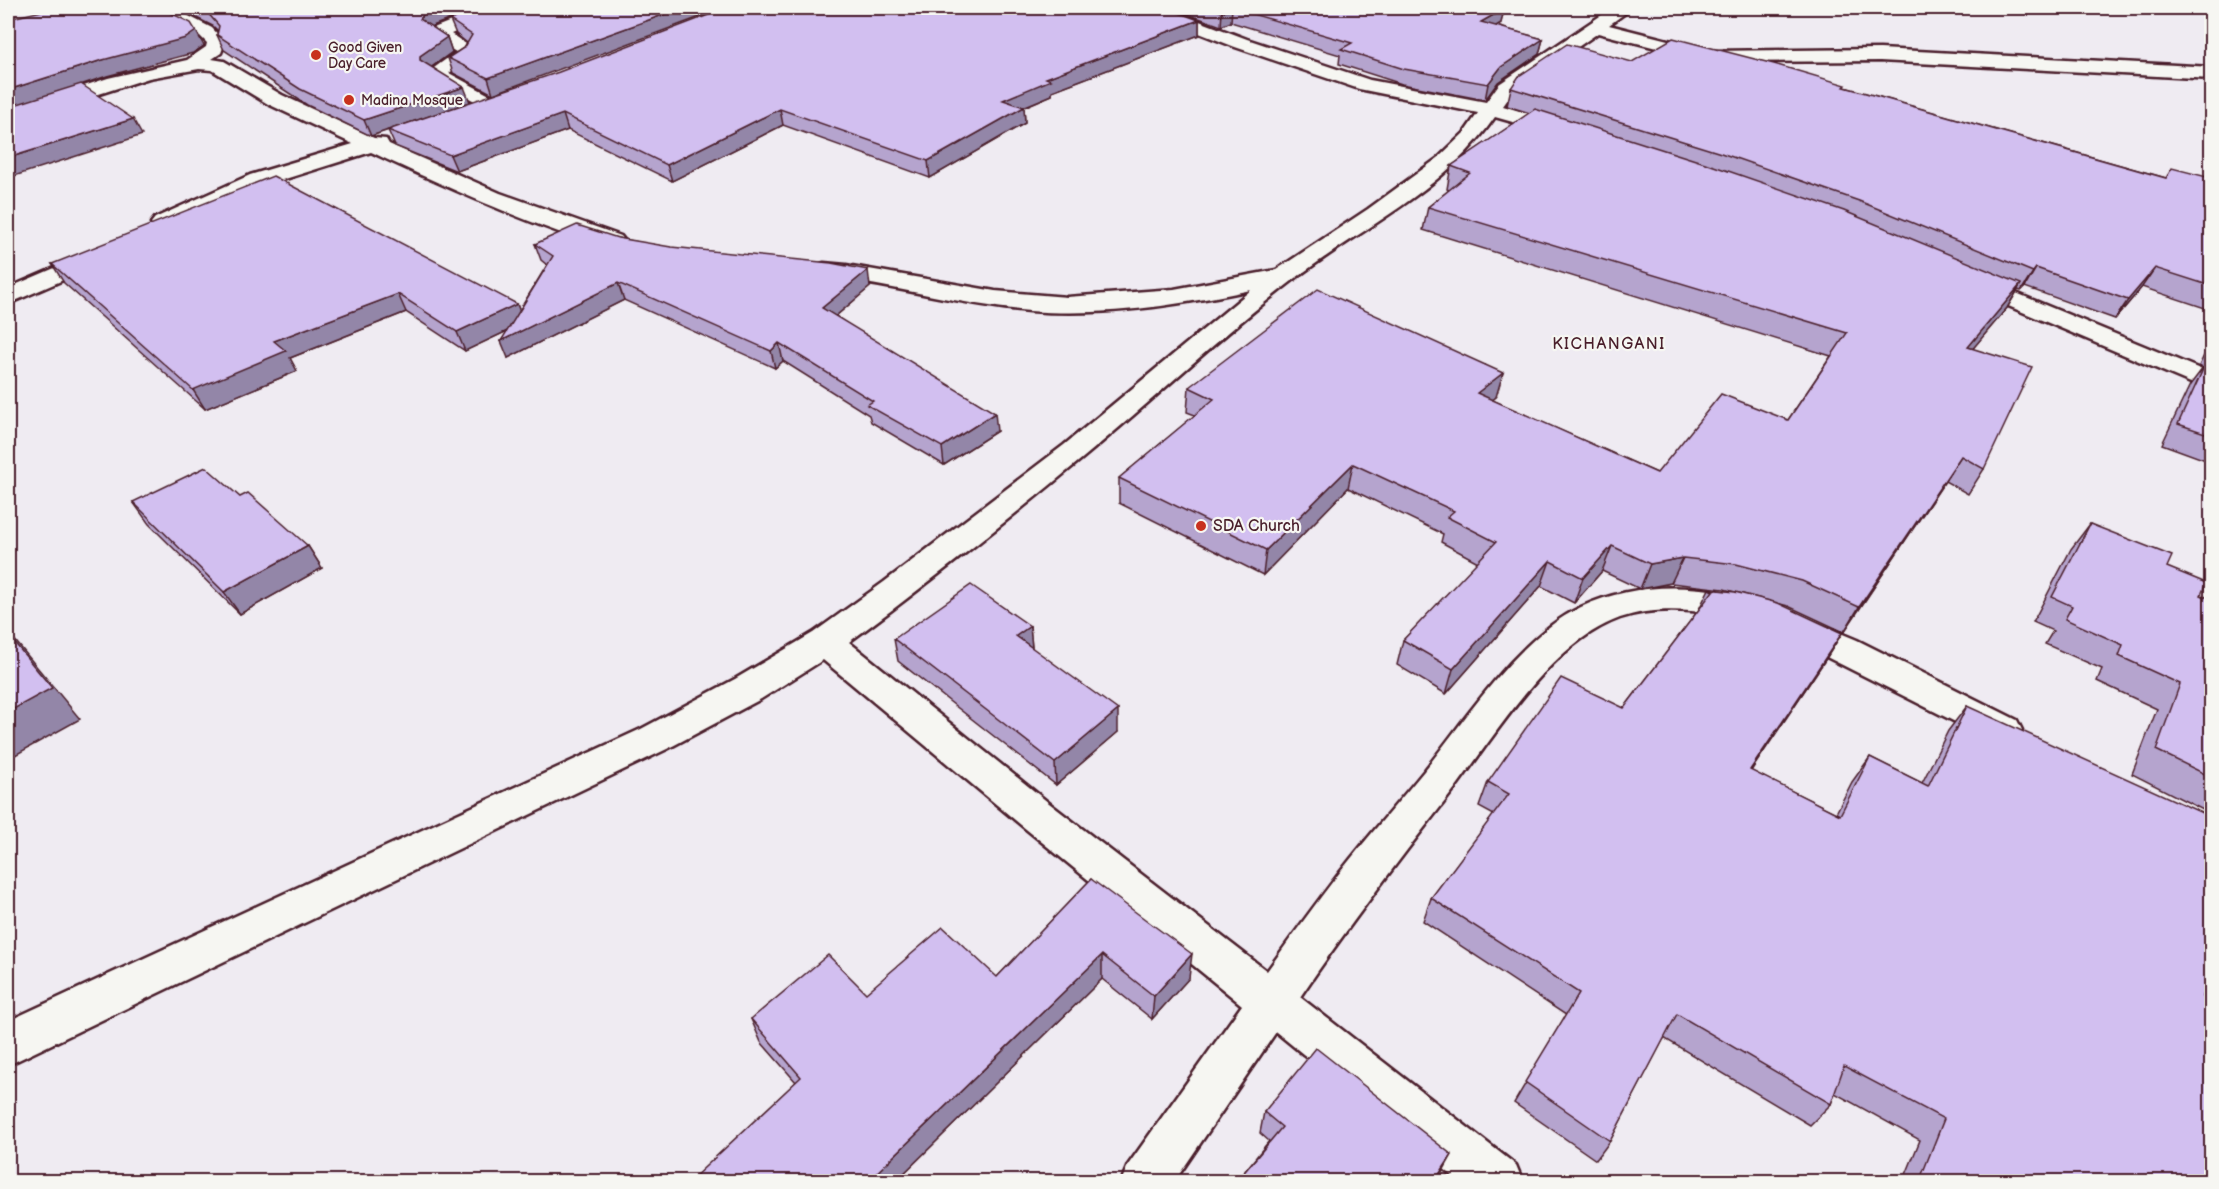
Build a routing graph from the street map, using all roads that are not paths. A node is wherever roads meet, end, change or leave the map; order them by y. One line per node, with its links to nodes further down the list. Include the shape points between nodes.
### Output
1 (161, 8): 7 (street, via 207,32 216,42 215,49)
2 (498, 8): 11 (street, via 437,33 466,50 437,71 438,76)
3 (1151, 8): 12 (street, via 1356,82)
4 (1623, 8): 5 (street)
5 (1595, 27): 6 (street); 12 (street, via 1506,88)
6 (1711, 56): 8 (street, via 1880,55); 9 (street)
7 (194, 63): 14 (street); 17 (street, via 217,65 287,108)
8 (2211, 73)
9 (1777, 74)
10 (512, 96): 11 (street)
11 (490, 104): 13 (street)
12 (1490, 109): 16 (street); 23 (street, via 1446,163)
13 (461, 114)
14 (8, 117)
15 (405, 134): 17 (street)
16 (1586, 138)
17 (372, 145): 18 (street, via 258,180); 20 (street, via 560,225)
18 (145, 231)
19 (117, 246): 24 (street)
20 (636, 247)
21 (799, 267): 23 (street, via 997,300 1120,305 1191,296)
22 (1949, 272): 25 (street)
23 (1284, 275): 26 (street, via 1074,451)
24 (12, 289)
25 (2211, 384)
26 (825, 642): 28 (street); 29 (street, via 654,739)
27 (2034, 746): 28 (street, via 1845,648 1775,617 1723,603 1671,597 1592,616 1562,635 1506,695 1361,877)
28 (1271, 1002): 30 (street); 31 (street)
29 (8, 1043)
30 (1144, 1182)
31 (1498, 1182)

